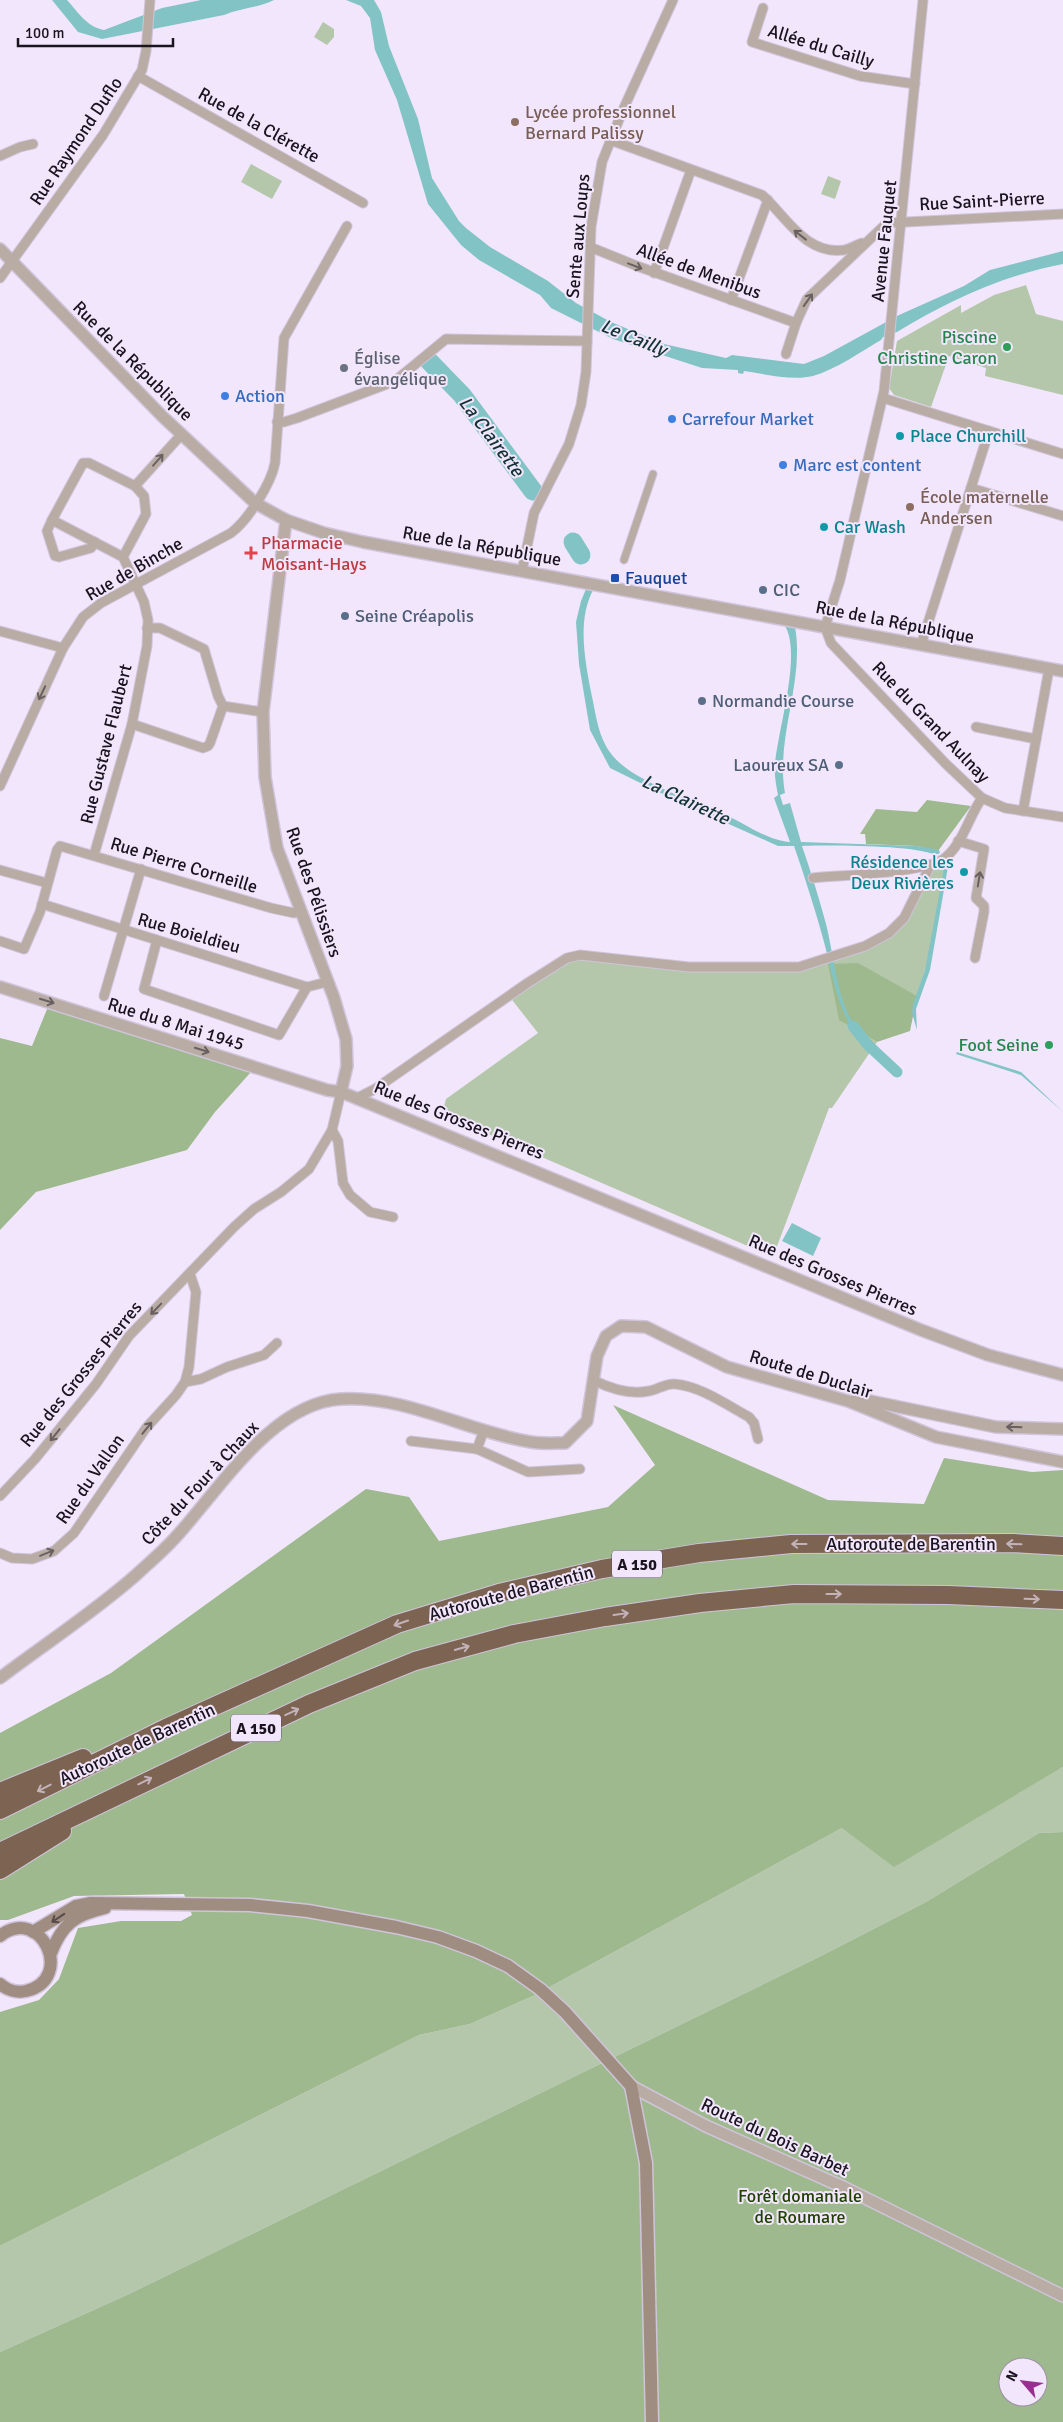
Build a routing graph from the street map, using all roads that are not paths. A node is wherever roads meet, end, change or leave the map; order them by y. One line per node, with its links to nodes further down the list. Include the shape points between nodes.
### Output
1 (150, 0): 5 (street, Rue Raymond Duflo, via 146,51)
2 (673, 0): 7 (street, Sente aux Loups)
3 (923, 0): 6 (street, Avenue Fauquet)
4 (763, 8): 6 (street, Allée du Cailly, via 752,42 860,76)
5 (138, 76): 12 (street, Rue de la Clérette); 19 (street, Rue Raymond Duflo, via 103,135)
6 (915, 84): 14 (street, Avenue Fauquet)
7 (610, 140): 10 (street); 17 (street, Sente aux Loups, via 598,178)
8 (33, 144): 9 (street)
9 (0, 156)
10 (691, 170): 11 (street, via 762,194); 20 (street)
11 (768, 200): 16 (street, one-way to 11, via 840,250 814,244 797,233); 22 (street)
12 (363, 203)
13 (1063, 214): 14 (street, Rue Saint-Pierre)
14 (902, 221): 16 (street, via 887,223); 26 (street, Avenue Fauquet)
15 (347, 226): 27 (street, via 284,338)
16 (866, 242): 23 (street, one-way to 16, via 806,299)
17 (590, 247): 20 (street, Allée de Menibus, one-way to 20); 24 (street, Sente aux Loups)
18 (0, 249): 19 (street, Rue de la République)
19 (12, 262): 21 (street, Rue Raymond Duflo); 29 (street, Rue de la République)
20 (654, 272): 22 (street, Allée de Menibus)
21 (0, 278)
22 (731, 300): 23 (street, Allée de Menibus)
23 (796, 323): 25 (street)
24 (587, 340): 27 (street, via 446,339 395,381 297,418); 41 (street, Sente aux Loups, via 582,405 569,444 534,513)
25 (786, 354)
26 (883, 398): 28 (street); 43 (street, Avenue Fauquet)
27 (277, 422): 34 (street, via 273,472)
28 (989, 431): 30 (street); 33 (street)
29 (181, 434): 32 (street, one-way to 29); 34 (street, Rue de la République)
30 (1063, 454)
31 (653, 474): 40 (street)
32 (135, 486): 37 (street, via 89,463 83,464); 39 (street, via 144,496 146,514)
33 (971, 488): 35 (street); 46 (street)
34 (256, 503): 36 (street, Rue de la République); 42 (street, Rue de Binche, via 245,521 231,533)
35 (1063, 516)
36 (282, 519): 41 (street, Rue de la République, via 363,542); 51 (street, Rue des Pélissiers)
37 (52, 520): 38 (street); 38 (street, via 46,531 55,556 91,548)
38 (95, 542): 39 (street)
39 (123, 556): 42 (street, Rue Gustave Flaubert)
40 (624, 560)
41 (522, 571): 43 (street, Rue de la République)
42 (136, 584): 44 (street, Rue Gustave Flaubert, via 144,602); 47 (street, Rue de Binche, via 102,602 83,617)
43 (825, 627): 46 (street, Rue de la République); 56 (street, Rue du Grand Aulnay, via 831,643)
44 (147, 628): 50 (street, via 160,628 204,649); 52 (street, Rue Gustave Flaubert)
45 (0, 631): 47 (street)
46 (922, 645): 48 (street, Rue de la République)
47 (63, 648): 55 (street, Rue de Binche, one-way to 55)
48 (1049, 669): 49 (street, Rue de la République); 54 (street)
49 (1063, 671)
50 (223, 706): 51 (street); 52 (street, via 210,743 203,748)
51 (263, 712): 67 (street, Rue des Pélissiers, via 265,777 273,828)
52 (132, 724): 60 (street, Rue Gustave Flaubert)
53 (976, 727): 54 (street)
54 (1036, 739): 57 (street)
55 (0, 786)
56 (982, 798): 57 (street, Rue du Grand Aulnay, via 992,804); 59 (street)
57 (1023, 811): 58 (street, Rue du Grand Aulnay)
58 (1063, 817)
59 (958, 841): 61 (street, via 946,857); 71 (street, one-way to 59, via 984,912 984,906 976,898 984,849)
60 (94, 854): 62 (street, Rue Pierre Corneille); 65 (street, Rue Pierre Corneille, via 60,846)
61 (930, 866): 64 (street); 77 (street, via 904,918 889,933 865,946 798,967 689,967 580,955 568,958)
62 (141, 869): 67 (street, Rue Pierre Corneille, via 272,908); 68 (street)
63 (0, 870): 65 (street)
64 (813, 878)
65 (47, 883): 66 (street)
66 (42, 904): 68 (street, Rue Boieldieu); 70 (street, via 24,949)
67 (300, 910): 72 (street, Rue des Pélissiers)
68 (123, 931): 69 (street, Rue Boieldieu); 75 (street)
69 (157, 940): 74 (street, Rue Boieldieu); 74 (street, via 144,989 279,1035)
70 (0, 942)
71 (975, 958)
72 (327, 982): 74 (street); 76 (street, Rue des Pélissiers, via 346,1039 347,1066)
73 (0, 987): 76 (street, Rue du 8 Mai 1945, one-way to 76)
74 (307, 987)
75 (104, 996)
76 (341, 1092): 77 (street, Rue des Grosses Pierres); 78 (street, Rue des Grosses Pierres)
77 (357, 1098): 82 (street, Rue des Grosses Pierres, via 921,1330 988,1355)
78 (332, 1130): 79 (street, via 338,1141 343,1183 350,1195 370,1212); 80 (street, Rue des Grosses Pierres, via 309,1169 254,1210)
79 (393, 1217)
80 (190, 1274): 83 (street, Rue du Vallon, via 196,1292 190,1367); 93 (street, Rue des Grosses Pierres, one-way to 93, via 129,1336 96,1384)
81 (277, 1343): 83 (street, via 264,1355)
82 (1063, 1375)
83 (185, 1382): 95 (street, Rue du Vallon, one-way to 83, via 12,1558 32,1559 54,1551 74,1533 146,1428)
84 (592, 1382): 85 (street, Route de Duclair, via 597,1356 606,1336 621,1326 646,1327 727,1367); 87 (street, Côte du Four à Chaux, via 587,1421 565,1443 533,1443); 88 (street, via 629,1391 648,1392 674,1384 695,1390 749,1417)
85 (848, 1401): 86 (street, one-way to 85, via 996,1427 870,1400); 91 (street, Route de Duclair, via 936,1437)
86 (1063, 1428)
87 (484, 1430): 90 (street); 97 (street, Côte du Four à Chaux, via 373,1398 339,1399 314,1405 294,1415 253,1448 174,1540 134,1576)
88 (758, 1439)
89 (411, 1441): 90 (street)
90 (477, 1449): 92 (street, via 528,1472)
91 (1063, 1462)
92 (580, 1469)
93 (0, 1496)
94 (1063, 1546): 98 (highway, Autoroute de Barentin / A 150, one-way to 98, via 1013,1543 791,1544 699,1553 602,1570 499,1593 396,1624)
95 (0, 1553)
96 (1063, 1600): 100 (highway, Autoroute de Barentin / A 150, one-way to 96, via 317,1700 415,1661 514,1634 700,1603 794,1594)
97 (0, 1678)
98 (166, 1728): 99 (highway); 101 (highway, Autoroute de Barentin / A 150, one-way to 101)
99 (0, 1792)
100 (101, 1802): 102 (highway, Autoroute de Barentin / A 150); 103 (highway)
101 (0, 1810)
102 (0, 1852)
103 (0, 1870)
104 (117, 1904): 105 (main road, one-way to 105, via 76,1906); 107 (main road, via 80,1916 68,1924); 110 (main road, via 250,1904 308,1910 438,1937 508,1966 540,1989)
105 (33, 1932): 106 (main road, via 17,1929); 107 (main road, via 47,1944)
106 (1, 1935)
107 (50, 1953): 109 (main road, via 51,1964 42,1983 33,1989)
108 (0, 1984): 109 (main road)
109 (6, 1993)
110 (631, 2086): 111 (street, Route du Bois Barbet, via 706,2126 843,2188); 112 (main road, via 646,2163)
111 (1063, 2296)
112 (652, 2422)

